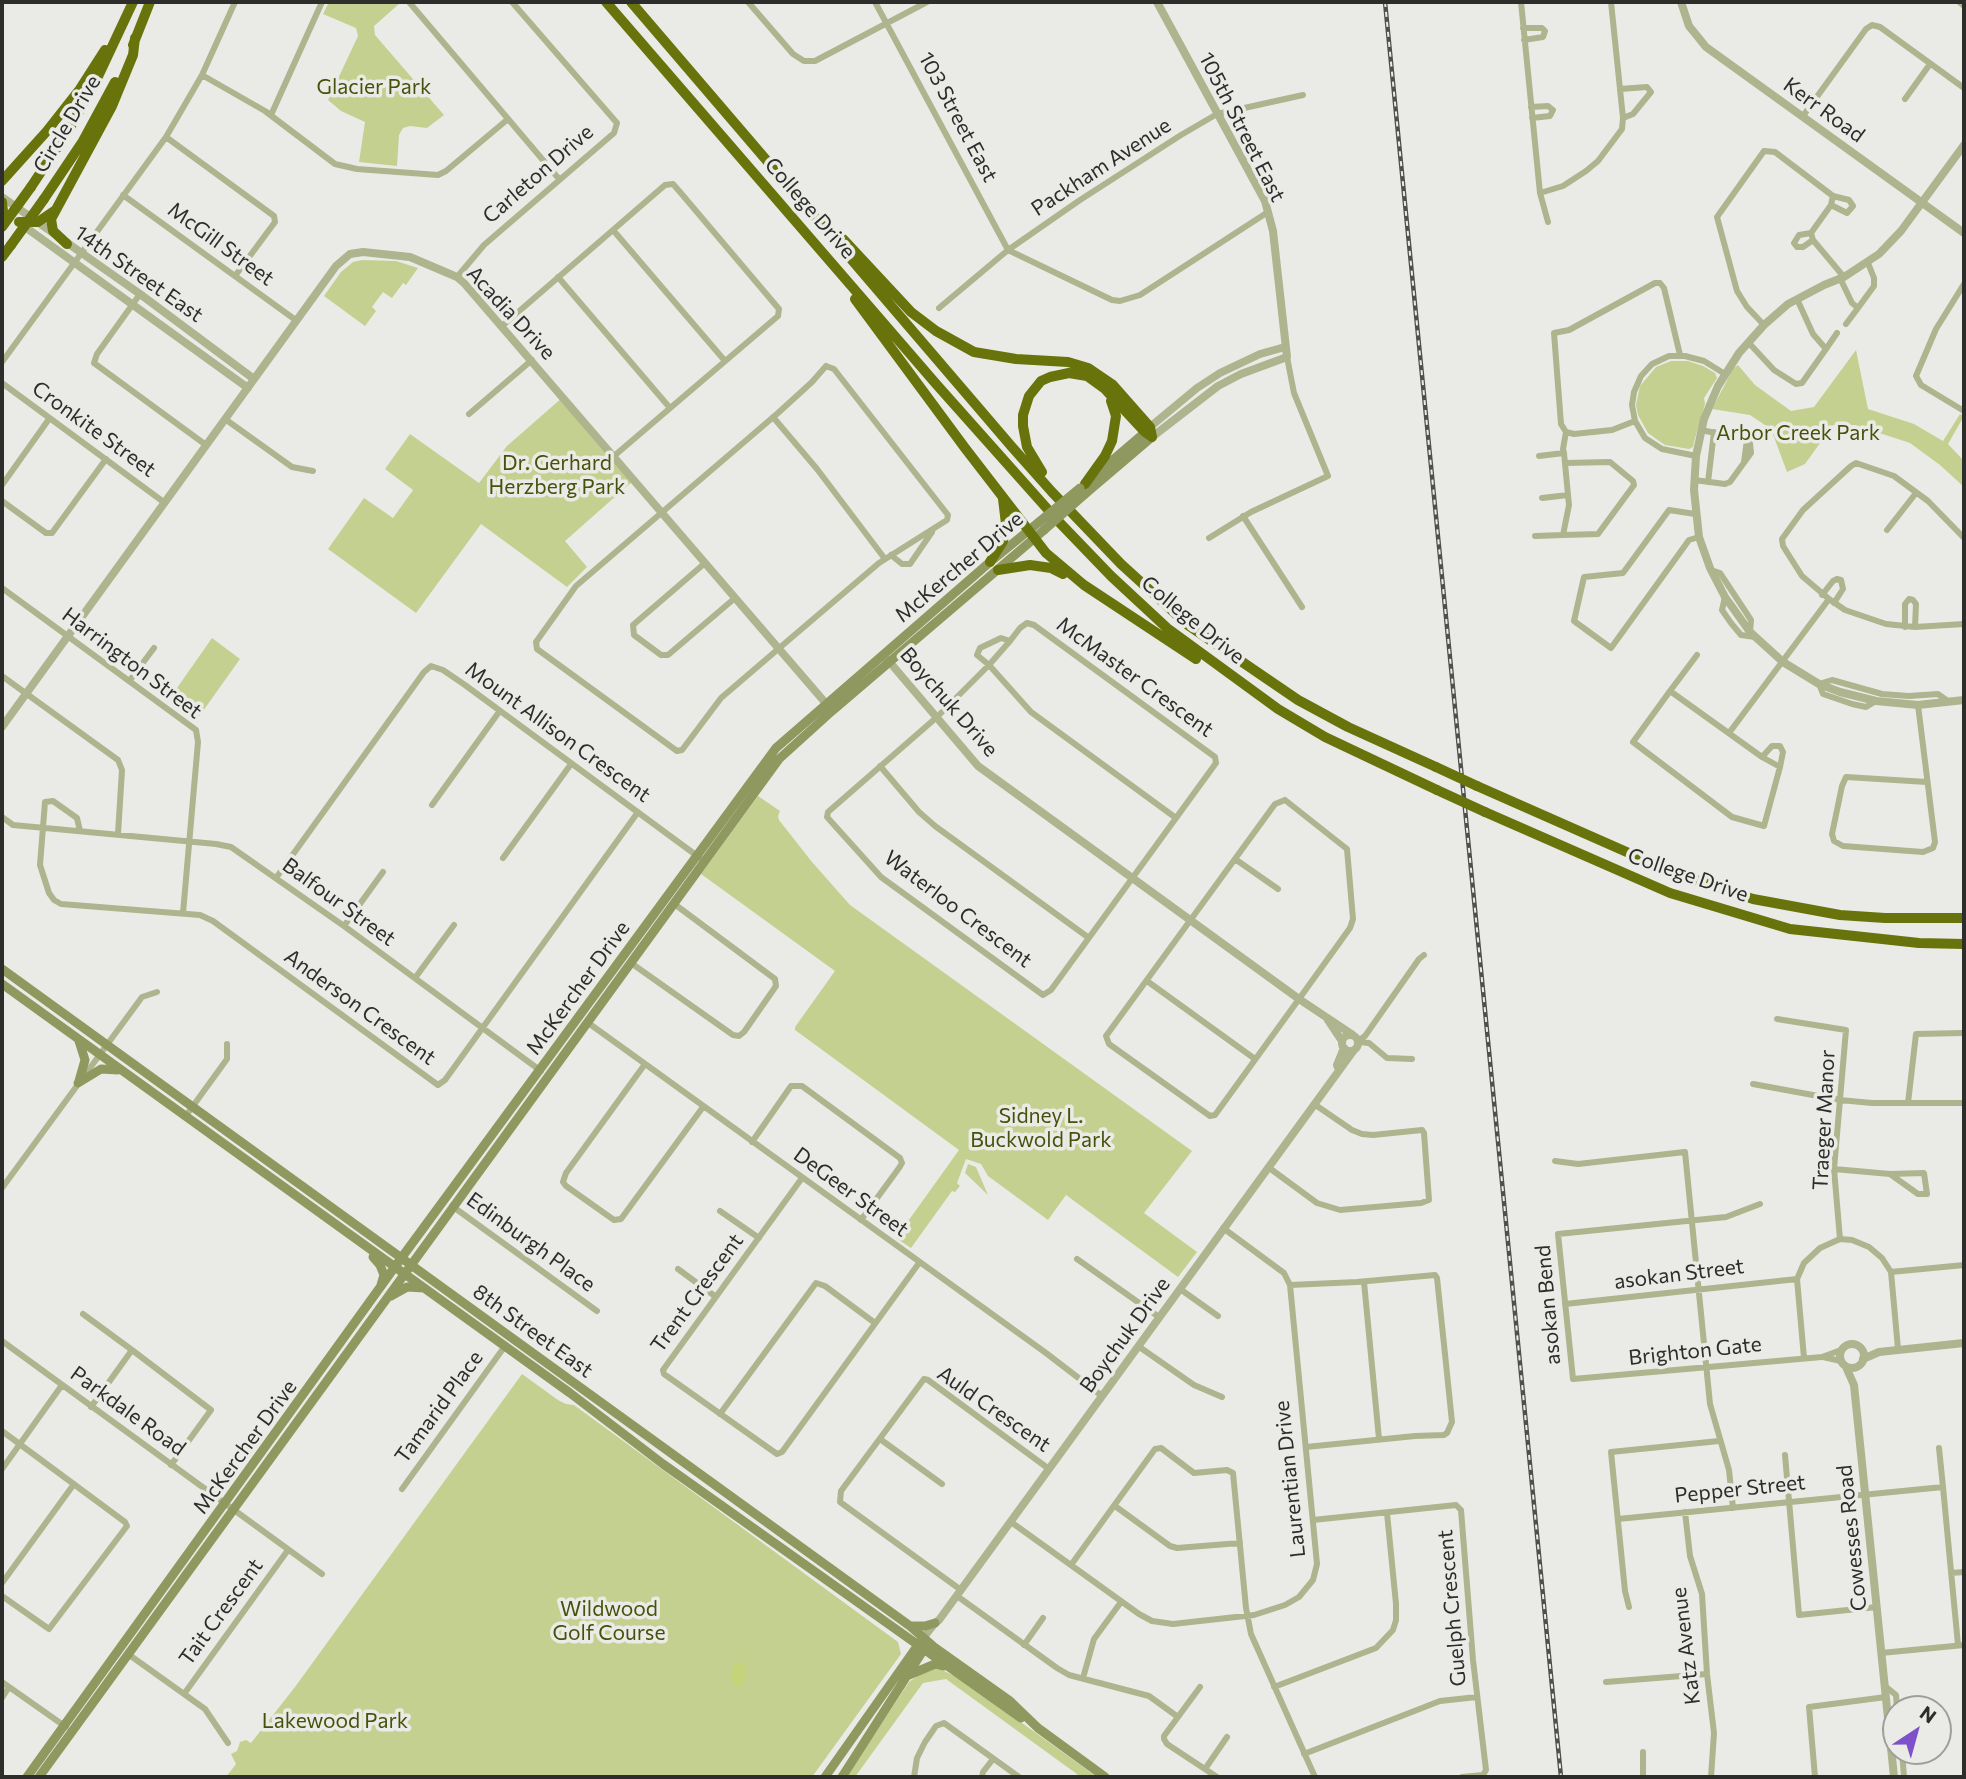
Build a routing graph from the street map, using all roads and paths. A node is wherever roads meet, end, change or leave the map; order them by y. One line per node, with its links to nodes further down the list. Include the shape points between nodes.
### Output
1 (133, 2): 20 (highway, Circle Drive)
2 (150, 2): 21 (highway, Circle Drive)
3 (235, 2): 24 (street)
4 (322, 2): 31 (street)
5 (409, 2): 33 (street)
6 (512, 2): 39 (street, Carleton Drive, via 617,122 614,133)
7 (606, 2): 57 (highway, College Drive)
8 (631, 2): 42 (highway, College Drive)
9 (748, 2): 18 (street, via 804,61 815,61)
10 (875, 2): 18 (street, 103 Street East)
11 (927, 2): 18 (street)
12 (1157, 2): 30 (street, 105th Street East)
13 (1521, 2): 19 (street)
14 (1611, 2): 26 (street)
15 (1682, 2): 32 (street, Kerr Road, via 1689,26 1701,42)
16 (1959, 2): 17 (street)
17 (1964, 6)
18 (886, 23): 59 (street, 103 Street East)
19 (1523, 28): 22 (street); 22 (street, via 1545,31 1543,37)
20 (119, 35): 38 (highway); 54 (highway, Circle Drive, bridge, via 68,131)
21 (135, 38): 49 (highway, via 136,47 112,106); 61 (highway, Circle Drive, bridge, via 95,120)
22 (1524, 40): 29 (street)
23 (1930, 64): 25 (street); 28 (street); 32 (street, via 1872,24)
24 (202, 75): 31 (street); 36 (street)
25 (1964, 88)
26 (1620, 89): 35 (street); 35 (street, via 1647,88 1651,92 1633,114)
27 (1303, 95): 30 (street, Packham Avenue)
28 (1905, 99)
29 (1531, 107): 34 (street); 34 (street, via 1553,110 1550,116)
30 (1217, 114): 50 (street, 105th Street East); 59 (street, Packham Avenue)
31 (271, 115): 33 (street, via 335,164 430,175 446,171)
32 (1803, 116): 46 (street, Kerr Road)
33 (508, 118): 39 (street)
34 (1532, 118): 43 (street)
35 (1623, 118): 43 (street, via 1622,128 1598,161 1563,186)
36 (166, 136): 44 (street); 64 (street, via 274,216 275,222)
37 (1964, 145): 46 (street)
38 (15, 168): 40 (highway); 41 (highway)
39 (559, 179): 65 (street, Carleton Drive, via 484,245)
40 (2, 181)
41 (2, 189)
42 (794, 190): 102 (highway, via 911,312 936,331 974,352 1088,368 1113,384); 131 (highway, College Drive)
43 (1541, 193): 53 (street)
44 (124, 195): 60 (street); 64 (street, McGill Street)
45 (1833, 196): 48 (street); 48 (street, via 1849,200 1853,206 1847,213); 76 (street, via 1768,150 1718,215 1735,285)
46 (1922, 203): 56 (street, Kerr Road); 63 (street)
47 (2, 205): 51 (street, 14th Street East); 52 (street, 14th Street East)
48 (1831, 205): 67 (street, via 1812,236)
49 (54, 211): 52 (highway); 58 (highway, via 52,228)
50 (1268, 212): 59 (street, via 1140,295 1120,301); 80 (street, 105th Street East)
51 (19, 222): 52 (highway); 62 (street, 14th Street East)
52 (35, 222): 58 (street, 14th Street East)
53 (1548, 222)
54 (2, 227)
55 (613, 230): 66 (street); 85 (street); 85 (street, via 665,185 673,184 680,192 779,309 778,316)
56 (1964, 233)
57 (810, 237): 119 (highway); 165 (highway, College Drive, via 1084,549 1167,628)
58 (67, 244): 60 (street, 14th Street East)
59 (1008, 250): 72 (street, Packham Avenue)
60 (80, 253): 62 (street); 69 (street, 14th Street East)
61 (2, 257)
62 (75, 261): 71 (street, 14th Street East); 86 (street)
63 (1868, 263): 67 (street); 73 (street, via 1874,286)
64 (235, 276): 74 (street, McGill Street)
65 (457, 277): 74 (street, Acadia Drive, via 398,254 353,254 336,266); 77 (street, Acadia Drive)
66 (558, 277): 77 (street); 94 (street)
67 (1842, 278): 70 (street); 73 (street)
68 (1963, 287): 89 (street, via 1936,329)
69 (140, 294): 71 (street); 90 (street, 14th Street East)
70 (1797, 299): 76 (street); 81 (street, via 1813,334)
71 (133, 303): 92 (street, 14th Street East); 105 (street, via 94,363)
72 (939, 308)
73 (1858, 308): 75 (street)
74 (297, 321): 90 (street, Acadia Drive)
75 (1846, 324)
76 (1764, 325): 79 (street)
77 (502, 326): 84 (street, Acadia Drive)
78 (1837, 333): 81 (street)
79 (1748, 342): 81 (street, via 1774,370 1797,384); 87 (street)
80 (1285, 347): 83 (street, 105th Street East); 102 (street, McKercher Drive, via 1220,373)
81 (1826, 349)
82 (1680, 355): 87 (street, via 1704,361); 100 (street, via 1661,359 1641,376 1632,398); 103 (street, via 1664,288 1658,280 1569,330 1553,333 1561,424)
83 (1287, 357): 102 (street, McKercher Drive, via 1218,386); 125 (street, via 1294,393 1328,476)
84 (532, 360): 96 (street); 107 (street, Acadia Drive)
85 (725, 361): 94 (street)
86 (2, 362)
87 (1725, 374): 101 (street)
88 (1906, 375): 89 (street)
89 (1916, 376): 95 (street, via 1921,385)
90 (254, 379): 92 (street, Acadia Drive)
91 (2, 383): 98 (street, Cronkite Street)
92 (248, 388): 99 (street, Acadia Drive)
93 (1105, 389): 102 (highway); 116 (highway, via 1116,426 1105,456); 131 (highway, via 1079,374 1050,377 1029,396 1023,415 1027,447 1039,468)
94 (670, 408): 107 (street)
95 (1964, 411)
96 (469, 414)
97 (773, 417): 123 (street); 126 (street, via 823,367 832,367 948,515); 135 (street)
98 (49, 419): 110 (street, Cronkite Street); 115 (street)
99 (225, 419): 105 (street, Acadia Drive); 112 (street, via 292,467)
100 (1634, 421): 103 (street, via 1612,430); 109 (street, via 1657,446)
101 (1701, 430): 104 (street); 109 (street)
102 (1149, 432): 116 (main road, McKercher Drive)
103 (1566, 432): 106 (street)
104 (1714, 432): 114 (street); 114 (street, via 1746,440 1751,453 1730,482)
105 (206, 445): 122 (street, Acadia Drive)
106 (1564, 453): 108 (street); 111 (street)
107 (614, 456): 123 (street, Acadia Drive)
108 (1539, 456)
109 (1696, 456): 113 (street)
110 (106, 459): 121 (street, via 52,533); 122 (street, Cronkite Street)
111 (1565, 463): 118 (street); 129 (street, via 1610,462 1634,485 1598,534)
112 (313, 471)
113 (1695, 480): 114 (street); 124 (street)
114 (1708, 482)
115 (2, 485)
116 (1083, 489): 128 (main road, McKercher Drive, bridge)
117 (1916, 493): 127 (street); 134 (street); 142 (street, via 1894,475 1856,463 1803,510 1782,544 1802,576)
118 (1568, 495): 120 (street); 129 (street)
119 (1002, 496): 128 (highway); 137 (highway, via 1005,533)
120 (1542, 498)
121 (2, 501)
122 (164, 503): 148 (street, Acadia Drive)
123 (662, 512): 136 (street, Acadia Drive); 151 (street, via 576,586 536,642 537,649 677,751 721,698)
124 (1695, 514): 132 (street); 132 (street, via 1669,510 1623,573 1584,577 1574,621 1611,648 1689,540)
125 (1243, 516): 133 (street); 143 (street)
126 (934, 529): 135 (street); 135 (street, via 910,564)
127 (1887, 530)
128 (1031, 534): 137 (main road, McKercher Drive); 139 (highway)
129 (1563, 535): 130 (street)
130 (1535, 536)
131 (1094, 537): 192 (highway, College Drive, bridge, via 1188,625 1298,700 1348,727 1672,872 1753,899 1840,915)
132 (1699, 537): 138 (street)
133 (1209, 538)
134 (1964, 538)
135 (888, 557): 151 (street)
136 (705, 563): 141 (street, Acadia Drive); 141 (street, via 633,625 634,635 661,655 668,655)
137 (994, 566): 139 (highway, via 1051,568); 153 (main road, McKercher Drive)
138 (1712, 570): 147 (street, via 1725,597); 147 (street, via 1720,573 1751,620)
139 (1084, 585): 165 (highway)
140 (2, 588): 148 (street, Harrington Street)
141 (735, 598): 151 (street, Acadia Drive)
142 (1828, 599): 145 (street, via 1868,620); 154 (street)
143 (1302, 607)
144 (1964, 624): 146 (street)
145 (1905, 627): 146 (street); 146 (street, via 1905,604 1913,600)
146 (1915, 627)
147 (1753, 634): 154 (street)
148 (68, 636): 157 (street, Harrington Street); 160 (street, Acadia Drive)
149 (1010, 641): 155 (street, McMaster Crescent); 155 (street, McMaster Crescent, via 1002,638 976,651); 178 (street, McMaster Crescent, via 1027,623 1034,625 1215,757 1216,763)
150 (154, 648): 157 (street)
151 (779, 648): 164 (street, Acadia Drive)
152 (1697, 655): 159 (street)
153 (886, 658): 164 (main road, McKercher Drive); 167 (street, Boychuk Drive)
154 (1783, 662): 158 (street); 169 (street)
155 (989, 665): 167 (street, McMaster Crescent); 178 (street, via 1031,712)
156 (2, 676): 160 (street)
157 (130, 680): 182 (street, Harrington Street, via 196,730)
158 (1819, 684): 162 (street, via 1832,680 1882,694 1938,694); 163 (street, via 1876,701)
159 (1670, 691): 169 (street); 173 (street, via 1633,743 1732,817 1764,826)
160 (26, 694): 168 (street, Acadia Drive); 181 (street, via 118,760 122,779)
161 (1964, 700): 162 (street)
162 (1949, 702): 163 (street)
163 (1918, 705): 174 (street)
164 (829, 707): 184 (main road, McKercher Drive, via 776,748)
165 (1278, 709): 197 (highway, College Drive, bridge, via 1325,737 1437,790 1670,893 1790,929)
166 (499, 712): 171 (street, Mount Allison Crescent); 175 (street); 188 (street, Mount Allison Crescent, via 443,670 431,667 424,672)
167 (937, 717): 172 (street, Waterloo Crescent); 187 (street, Boychuk Drive, via 978,766)
168 (2, 727)
169 (1729, 733): 170 (street)
170 (1762, 757): 173 (street); 173 (street, via 1772,746 1780,746)
171 (571, 764): 176 (street, Mount Allison Crescent); 183 (street)
172 (880, 766): 196 (street, via 935,827); 196 (street, Waterloo Crescent, via 832,806 827,817 881,877 1043,995)
173 (1780, 767)
174 (1927, 782): 174 (street, via 1933,848 1923,852 1843,846 1834,841 1846,777)
175 (432, 805)
176 (638, 812): 184 (street, Mount Allison Crescent); 209 (street, Anderson Crescent)
177 (2, 817): 179 (street, Balfour Street, via 13,825)
178 (1176, 818): 187 (street, McMaster Crescent)
179 (43, 829): 180 (street, Balfour Street); 180 (street, via 45,802 51,800 77,818); 191 (street, Anderson Crescent, via 40,872 54,900)
180 (80, 831): 181 (street, Balfour Street)
181 (118, 834): 182 (street, Balfour Street)
182 (189, 842): 188 (street, Balfour Street, via 231,847); 191 (street, Harrington Street)
183 (503, 858)
184 (701, 859): 190 (main road, McKercher Drive); 207 (main road, McKercher Drive)
185 (1235, 859): 189 (street); 193 (street); 205 (street, via 1275,804 1285,800 1347,849 1353,919)
186 (383, 872): 195 (street)
187 (1132, 877): 193 (street, Boychuk Drive); 196 (street, Waterloo Crescent)
188 (276, 878): 195 (street, Balfour Street)
189 (1278, 889)
190 (673, 903): 199 (main road, McKercher Drive); 199 (street, via 775,979 776,986 744,1032 733,1035)
191 (183, 913): 209 (street, Anderson Crescent, via 213,921 438,1085)
192 (1964, 918)
193 (1191, 920): 202 (street); 205 (street, Boychuk Drive)
194 (454, 925): 201 (street)
195 (344, 926): 201 (street, Balfour Street)
196 (1089, 938)
197 (1964, 944)
198 (1424, 955): 212 (street)
199 (631, 962): 207 (main road, McKercher Drive)
200 (2, 969): 215 (main road, 8th Street East)
201 (415, 978): 209 (street, Balfour Street)
202 (1147, 981): 217 (street); 217 (street, via 1106,1040 1205,1114 1214,1115)
203 (2, 984): 211 (main road, 8th Street East)
204 (157, 992): 215 (street, via 142,997)
205 (1299, 999): 208 (street, Boychuk Drive); 217 (street)
206 (1777, 1019): 225 (street, Traeger Manor, via 1846,1030)
207 (584, 1020): 219 (street, DeGeer Street); 222 (main road, McKercher Drive)
208 (1328, 1020): 212 (street, Boychuk Drive); 214 (street, Boychuk Drive)
209 (482, 1028): 222 (street, Balfour Street)
210 (1964, 1033): 226 (street, via 1916,1034)
211 (78, 1040): 216 (main road, 8th Street East); 223 (main road, via 85,1060)
212 (1356, 1042): 214 (street, via 1350,1051); 214 (street, via 1347,1035); 218 (street, via 1387,1058); 220 (street, Boychuk Drive)
213 (227, 1044): 229 (street, via 227,1059)
214 (1343, 1044): 220 (street, Boychuk Drive)
215 (107, 1045): 216 (street); 229 (main road, 8th Street East)
216 (99, 1055): 221 (main road, 8th Street East); 223 (street)
217 (1255, 1059)
218 (1412, 1059)
219 (645, 1064): 230 (street, DeGeer Street); 230 (street, via 566,1173 566,1186 614,1220 621,1220)
220 (1339, 1070): 228 (street, Boychuk Drive)
221 (122, 1072): 223 (main road, via 101,1069); 231 (main road, 8th Street East)
222 (544, 1073): 239 (main road, McKercher Drive); 241 (main road, McKercher Drive)
223 (78, 1083): 238 (street)
224 (1753, 1083): 225 (street)
225 (1840, 1100): 226 (street); 235 (street, Traeger Manor)
226 (1908, 1103): 227 (street)
227 (1964, 1103)
228 (1314, 1104): 234 (street, Boychuk Drive); 234 (street, via 1362,1134 1422,1129 1429,1200 1340,1210 1318,1203)
229 (192, 1107): 231 (street); 250 (main road, 8th Street East)
230 (703, 1107): 232 (street, DeGeer Street)
231 (185, 1117): 248 (main road, 8th Street East)
232 (752, 1142): 237 (street, DeGeer Street); 244 (street, via 791,1086 802,1086 901,1158 899,1168)
233 (1555, 1161): 243 (street, via 1578,1164 1685,1152)
234 (1268, 1167): 245 (street, Boychuk Drive)
235 (1834, 1169): 236 (street); 247 (street, Traeger Manor)
236 (1890, 1174): 236 (street, via 1918,1194 1927,1194 1924,1173)
237 (802, 1178): 244 (street, DeGeer Street); 246 (street, Trent Crescent)
238 (2, 1188)
239 (444, 1201): 241 (street, Edinburgh Place); 249 (main road, McKercher Drive)
240 (1760, 1204): 243 (street, via 1726,1217)
241 (453, 1207): 251 (main road, McKercher Drive); 272 (street, Edinburgh Place)
242 (720, 1211): 246 (street)
243 (1692, 1219): 268 (street); 271 (street, asokan Bend, via 1558,1234)
244 (860, 1220): 254 (street, DeGeer Street)
245 (1223, 1228): 264 (street, via 1284,1273); 267 (street, Boychuk Drive)
246 (759, 1238): 269 (street, Trent Crescent)
247 (1840, 1239): 259 (street, via 1869,1247); 262 (street, via 1820,1248)
248 (357, 1241): 257 (main road, 8th Street East); 265 (main road, via 380,1265 384,1275)
249 (413, 1243): 250 (main road); 252 (main road, McKercher Drive)
250 (381, 1245): 252 (main road, 8th Street East)
251 (424, 1247): 255 (main road, McKercher Drive); 261 (main road, via 423,1266)
252 (402, 1258): 255 (main road, 8th Street East); 257 (main road, McKercher Drive)
253 (1077, 1259): 275 (street)
254 (919, 1263): 276 (street, Trent Crescent); 294 (street, DeGeer Street)
255 (412, 1264): 260 (main road, McKercher Drive); 261 (main road, 8th Street East)
256 (1964, 1265): 259 (street)
257 (394, 1268): 260 (main road, 8th Street East); 265 (main road, McKercher Drive)
258 (678, 1269): 269 (street)
259 (1891, 1272): 282 (street)
260 (404, 1275): 266 (main road, 8th Street East); 270 (main road, McKercher Drive)
261 (432, 1279): 338 (main road, 8th Street East)
262 (1797, 1279): 268 (street, asokan Street); 287 (street)
263 (1364, 1282): 264 (street); 300 (street); 300 (street, via 1435,1275 1452,1422 1444,1436)
264 (1290, 1285): 303 (street, Laurentian Drive)
265 (380, 1289): 316 (main road, McKercher Drive)
266 (425, 1289): 270 (main road, via 407,1287); 279 (main road, 8th Street East)
267 (1180, 1289): 274 (street); 275 (street, Boychuk Drive)
268 (1698, 1291): 271 (street, asokan Street); 290 (street)
269 (716, 1297): 297 (street, Trent Crescent, via 663,1370)
270 (385, 1302): 316 (main road, McKercher Drive)
271 (1565, 1304): 291 (street, asokan Bend)
272 (597, 1311)
273 (83, 1314): 283 (street)
274 (1218, 1316)
275 (1159, 1317): 280 (street, Boychuk Drive)
276 (875, 1323): 297 (street, via 816,1283); 297 (street, Trent Crescent, via 782,1452 769,1450)
277 (2, 1341): 292 (street, Parkdale Road)
278 (1964, 1343): 282 (street)
279 (505, 1346): 312 (street, Tamarid Place); 339 (main road, 8th Street East)
280 (1138, 1346): 294 (street, Boychuk Drive); 295 (street, via 1194,1385)
281 (1861, 1348): 284 (street, via 1850,1343); 285 (street); 288 (street)
282 (1898, 1349): 285 (street)
283 (132, 1350): 296 (street); 306 (street, via 211,1410)
284 (1841, 1350): 286 (street, Brighton Gate); 289 (street)
285 (1879, 1352): 288 (street)
286 (1822, 1357): 287 (street, Brighton Gate); 289 (street, Brighton Gate)
287 (1804, 1358): 290 (street, Brighton Gate)
288 (1861, 1363): 289 (street); 293 (street, Cowesses Road)
289 (1844, 1364): 293 (street, Cowesses Road)
290 (1707, 1367): 291 (street, Brighton Gate); 301 (street)
291 (1573, 1380)
292 (62, 1385): 296 (street, Parkdale Road); 302 (street)
293 (1854, 1385): 313 (street, Cowesses Road)
294 (1102, 1396): 308 (street, Boychuk Drive)
295 (1222, 1397)
296 (91, 1407): 306 (street, Parkdale Road)
297 (720, 1414)
298 (2, 1431): 302 (street)
299 (880, 1439): 308 (street, Auld Crescent, via 926,1379); 310 (street); 330 (street, Auld Crescent, via 841,1491 840,1502)
300 (1379, 1439): 303 (street)
301 (1719, 1441): 317 (street, via 1729,1470); 320 (street, via 1611,1452)
302 (20, 1444): 307 (street); 309 (street)
303 (1306, 1447): 321 (street, Laurentian Drive)
304 (1939, 1448): 311 (street)
305 (1785, 1455): 314 (street)
306 (171, 1465): 316 (street, Parkdale Road)
307 (2, 1469)
308 (1049, 1469): 322 (street, Boychuk Drive)
309 (74, 1484): 329 (street); 331 (street, via 127,1526 49,1629)
310 (942, 1485)
311 (1942, 1487): 313 (street, Pepper Street); 327 (street)
312 (402, 1489)
313 (1865, 1495): 314 (street, Pepper Street); 334 (street, Cowesses Road)
314 (1788, 1502): 317 (street, Pepper Street); 334 (street, via 1799,1615)
315 (1115, 1506): 323 (street, via 1170,1546); 323 (street, via 1158,1447 1194,1473 1233,1473); 325 (street)
316 (229, 1507): 324 (street, Tait Crescent); 344 (main road, McKercher Drive); 364 (main road, McKercher Drive)
317 (1733, 1508): 318 (street, Pepper Street)
318 (1685, 1512): 320 (street, Pepper Street); 347 (street, Katz Avenue, via 1690,1556 1702,1594)
319 (1387, 1513): 321 (street, Guelph Crescent); 355 (street, via 1396,1604 1393,1630 1376,1648); 359 (street, Guelph Crescent, via 1456,1504 1461,1510)
320 (1618, 1519): 333 (street)
321 (1313, 1521): 335 (street, Laurentian Drive, via 1317,1564 1313,1580 1285,1605)
322 (1011, 1522): 325 (street, Laurentian Drive); 330 (street, Boychuk Drive)
323 (1240, 1543): 335 (street)
324 (288, 1549): 328 (street); 356 (street, Tait Crescent)
325 (1071, 1565): 332 (street, Laurentian Drive)
326 (1964, 1572): 327 (street)
327 (1951, 1573): 342 (street)
328 (322, 1574)
329 (2, 1583)
330 (959, 1593): 337 (street, Boychuk Drive); 341 (street)
331 (2, 1596)
332 (1121, 1602): 335 (street, Laurentian Drive, via 1152,1621 1173,1624); 349 (street, via 1094,1639)
333 (1629, 1607)
334 (1877, 1607): 343 (street, Cowesses Road)
335 (1247, 1616): 355 (street)
336 (1043, 1619): 341 (street)
337 (937, 1621): 338 (main road); 340 (street, Boychuk Drive)
338 (910, 1626): 340 (main road, 8th Street East)
339 (906, 1636): 340 (main road, 8th Street East); 345 (main road)
340 (923, 1644): 345 (main road, Boychuk Drive); 346 (main road, 8th Street East); 348 (main road, Boychuk Drive); 363 (main road, 8th Street East, via 1010,1701)
341 (1024, 1645): 349 (street, via 1069,1675)
342 (1961, 1645): 343 (street)
343 (1881, 1653): 352 (street, Cowesses Road)
344 (128, 1654): 356 (street, Tait Crescent); 364 (main road, McKercher Drive)
345 (909, 1659): 374 (main road, Boychuk Drive)
346 (949, 1668): 348 (main road, via 936,1664); 363 (main road, 8th Street East)
347 (1707, 1674): 351 (street); 385 (street, Katz Avenue, via 1714,1733)
348 (909, 1675): 375 (main road, Boychuk Drive)
349 (1083, 1678): 362 (street, via 1149,1696)
350 (2, 1682): 353 (street)
351 (1606, 1682)
352 (1885, 1686): 357 (street, Cowesses Road); 358 (street, Cowesses Road)
353 (9, 1687): 361 (street); 364 (street)
354 (1200, 1687): 362 (street)
355 (1274, 1687): 368 (street)
356 (184, 1694): 366 (street, via 205,1709)
357 (1886, 1695)
358 (1896, 1695)
359 (1477, 1697): 368 (street, Guelph Crescent, via 1440,1701); 383 (street, Guelph Crescent, via 1486,1770 1483,1775)
360 (1882, 1697): 386 (street, via 1809,1706)
361 (2, 1698)
362 (1178, 1717): 370 (street, via 1164,1739)
363 (1038, 1728): 380 (main road, 8th Street East)
364 (68, 1729): 372 (main road, McKercher Drive); 373 (main road, McKercher Drive)
365 (1227, 1737): 370 (street)
366 (228, 1743)
367 (1643, 1752): 384 (street)
368 (1304, 1754): 382 (street)
369 (993, 1759): 371 (street); 376 (street, via 940,1723 920,1750); 377 (street)
370 (1205, 1769): 381 (street)
371 (1010, 1771): 378 (street); 379 (street)
372 (27, 1777)
373 (39, 1777)
374 (825, 1777)
375 (842, 1777)
376 (914, 1777)
377 (982, 1777)
378 (1002, 1777)
379 (1019, 1777)
380 (1105, 1777)
381 (1217, 1777)
382 (1315, 1777)
383 (1462, 1777)
384 (1643, 1777)
385 (1711, 1777)
386 (1815, 1777)

